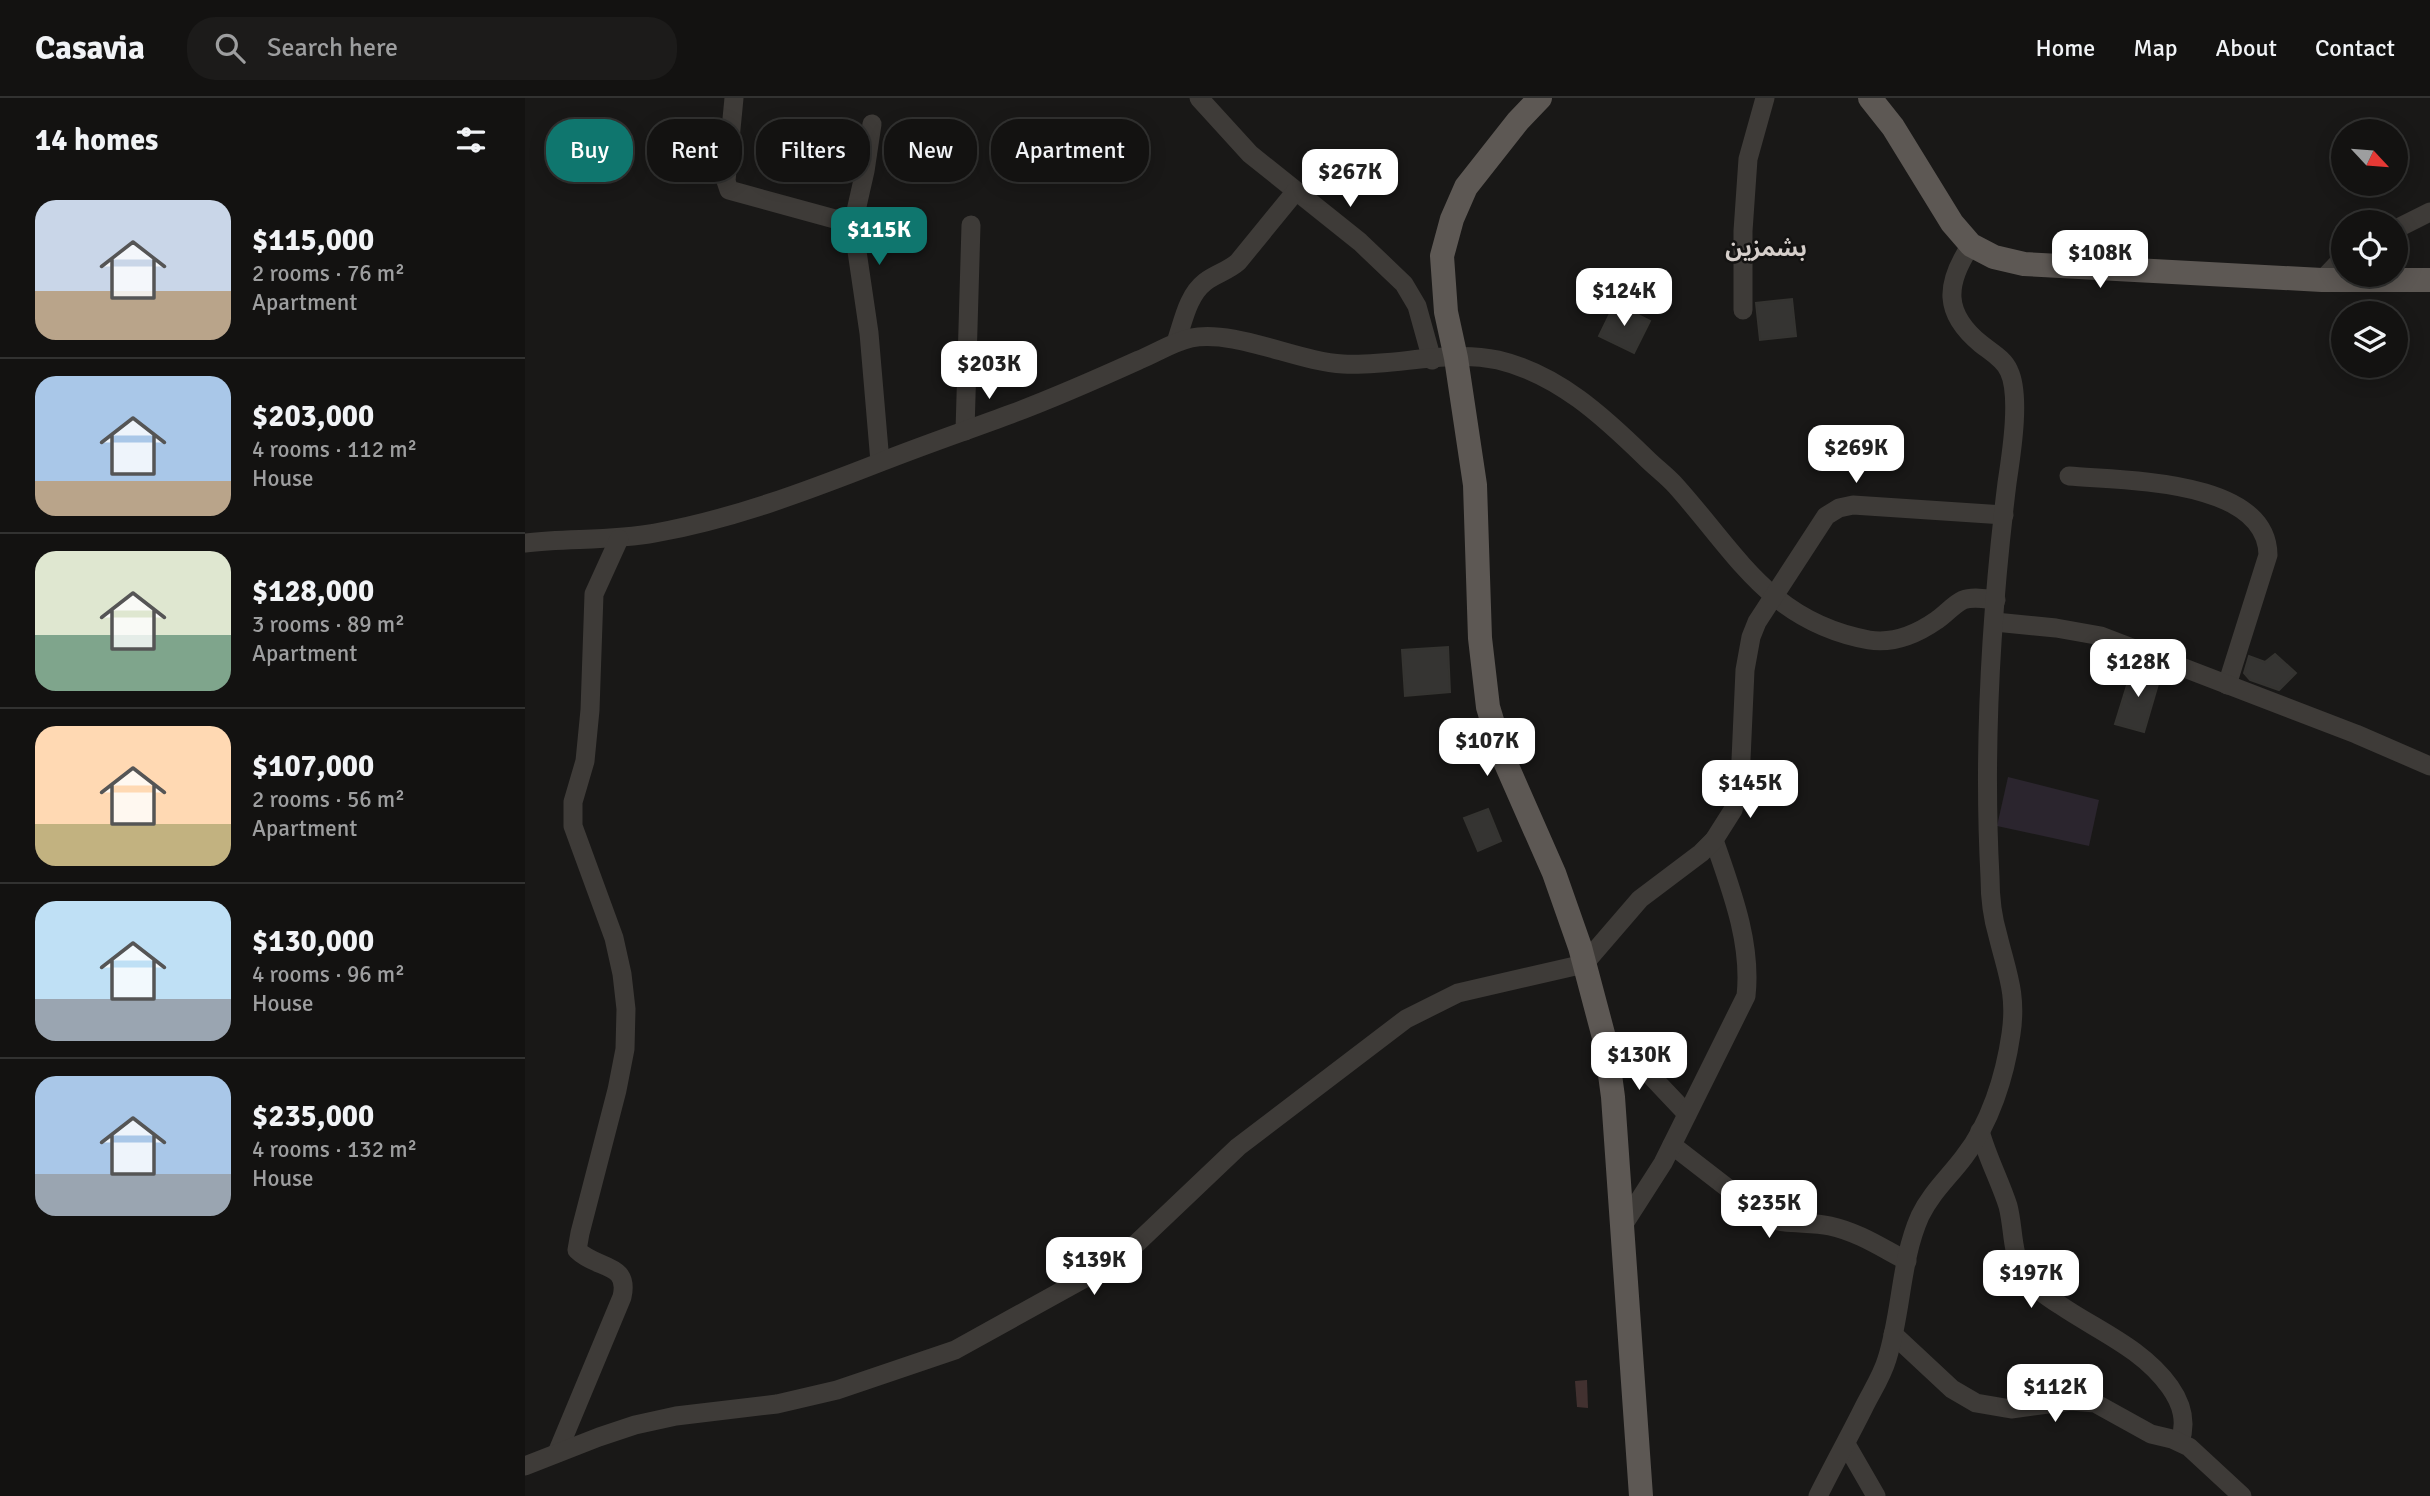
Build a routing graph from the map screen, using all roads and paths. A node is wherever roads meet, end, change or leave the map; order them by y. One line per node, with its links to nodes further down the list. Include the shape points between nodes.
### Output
1 (734, 98): 10 (street, via 729,190)
2 (1199, 98): 7 (street, via 1250,154)
3 (1539, 98): 18 (main road, via 1466,187 1452,219 1442,256)
4 (1765, 98): 16 (street, via 1748,159)
5 (1870, 98): 12 (main road)
6 (871, 124): 10 (street)
7 (1296, 191): 17 (street, via 1238,262 1197,290); 18 (street, via 1404,284)
8 (2430, 212): 9 (street)
9 (2408, 223)
10 (853, 224): 20 (street, via 869,333)
11 (971, 225): 19 (street)
12 (1971, 245): 14 (main road, via 1994,257 2024,264); 22 (street, via 1954,279 1954,309 1966,332 2005,364 2013,384 2014,423)
13 (2331, 271): 14 (street)
14 (2322, 280): 15 (main road)
15 (2430, 280)
16 (1743, 310)
17 (1176, 342): 18 (street, via 1221,338 1340,364); 19 (street, via 1074,389)
18 (1444, 359): 25 (street, via 1496,360 1533,372 1589,406 1674,484); 31 (main road, via 1475,485 1480,638 1488,707 1503,757 1554,873)
19 (964, 430): 20 (street)
20 (880, 463): 23 (street, via 749,509)
21 (2070, 476): 28 (street, via 2205,493 2238,508 2264,533 2268,555)
22 (2004, 515): 25 (street, via 1853,505 1839,508 1826,516); 26 (street)
23 (619, 539): 24 (street); 41 (street, via 594,594 590,710 573,826 614,939 626,1009 617,1090 577,1251 624,1277 625,1285)
24 (525, 543)
25 (1773, 597): 26 (street, via 1819,624 1886,641 1911,635 1970,598); 30 (street, via 1751,637 1743,690 1740,782 1733,810)
26 (1996, 600): 27 (street)
27 (1995, 622): 28 (street, via 2101,636); 34 (street, via 1987,767 1990,891 2012,984 2013,1012 2002,1075)
28 (2227, 685): 29 (street)
29 (2430, 765)
30 (1714, 841): 31 (street, via 1640,899); 33 (street, via 1738,913 1748,985 1742,1007)
31 (1584, 964): 32 (main road); 41 (street, via 1458,993 1406,1019 1238,1147 1137,1243 1096,1272 955,1350 837,1390 777,1404 676,1416)
32 (1606, 1045): 33 (street, via 1636,1060); 36 (main road)
33 (1687, 1114): 35 (street)
34 (1980, 1131): 37 (street, via 1925,1207); 39 (street, via 2008,1208 2024,1273 2045,1295 2152,1364 2179,1402 2184,1424)
35 (1672, 1145): 36 (street); 37 (street, via 1765,1217 1780,1223 1842,1229)
36 (1622, 1227): 44 (main road)
37 (1907, 1261): 38 (street)
38 (1893, 1334): 39 (street, via 1952,1389 1976,1404 2011,1409 2071,1401 2095,1403 2151,1434); 40 (street, via 1886,1361)
39 (2180, 1442): 43 (street)
40 (1846, 1444): 45 (street); 46 (street)
41 (557, 1453): 42 (street)
42 (525, 1466)
43 (2238, 1495)
44 (1641, 1496)
45 (1818, 1496)
46 (1876, 1496)

